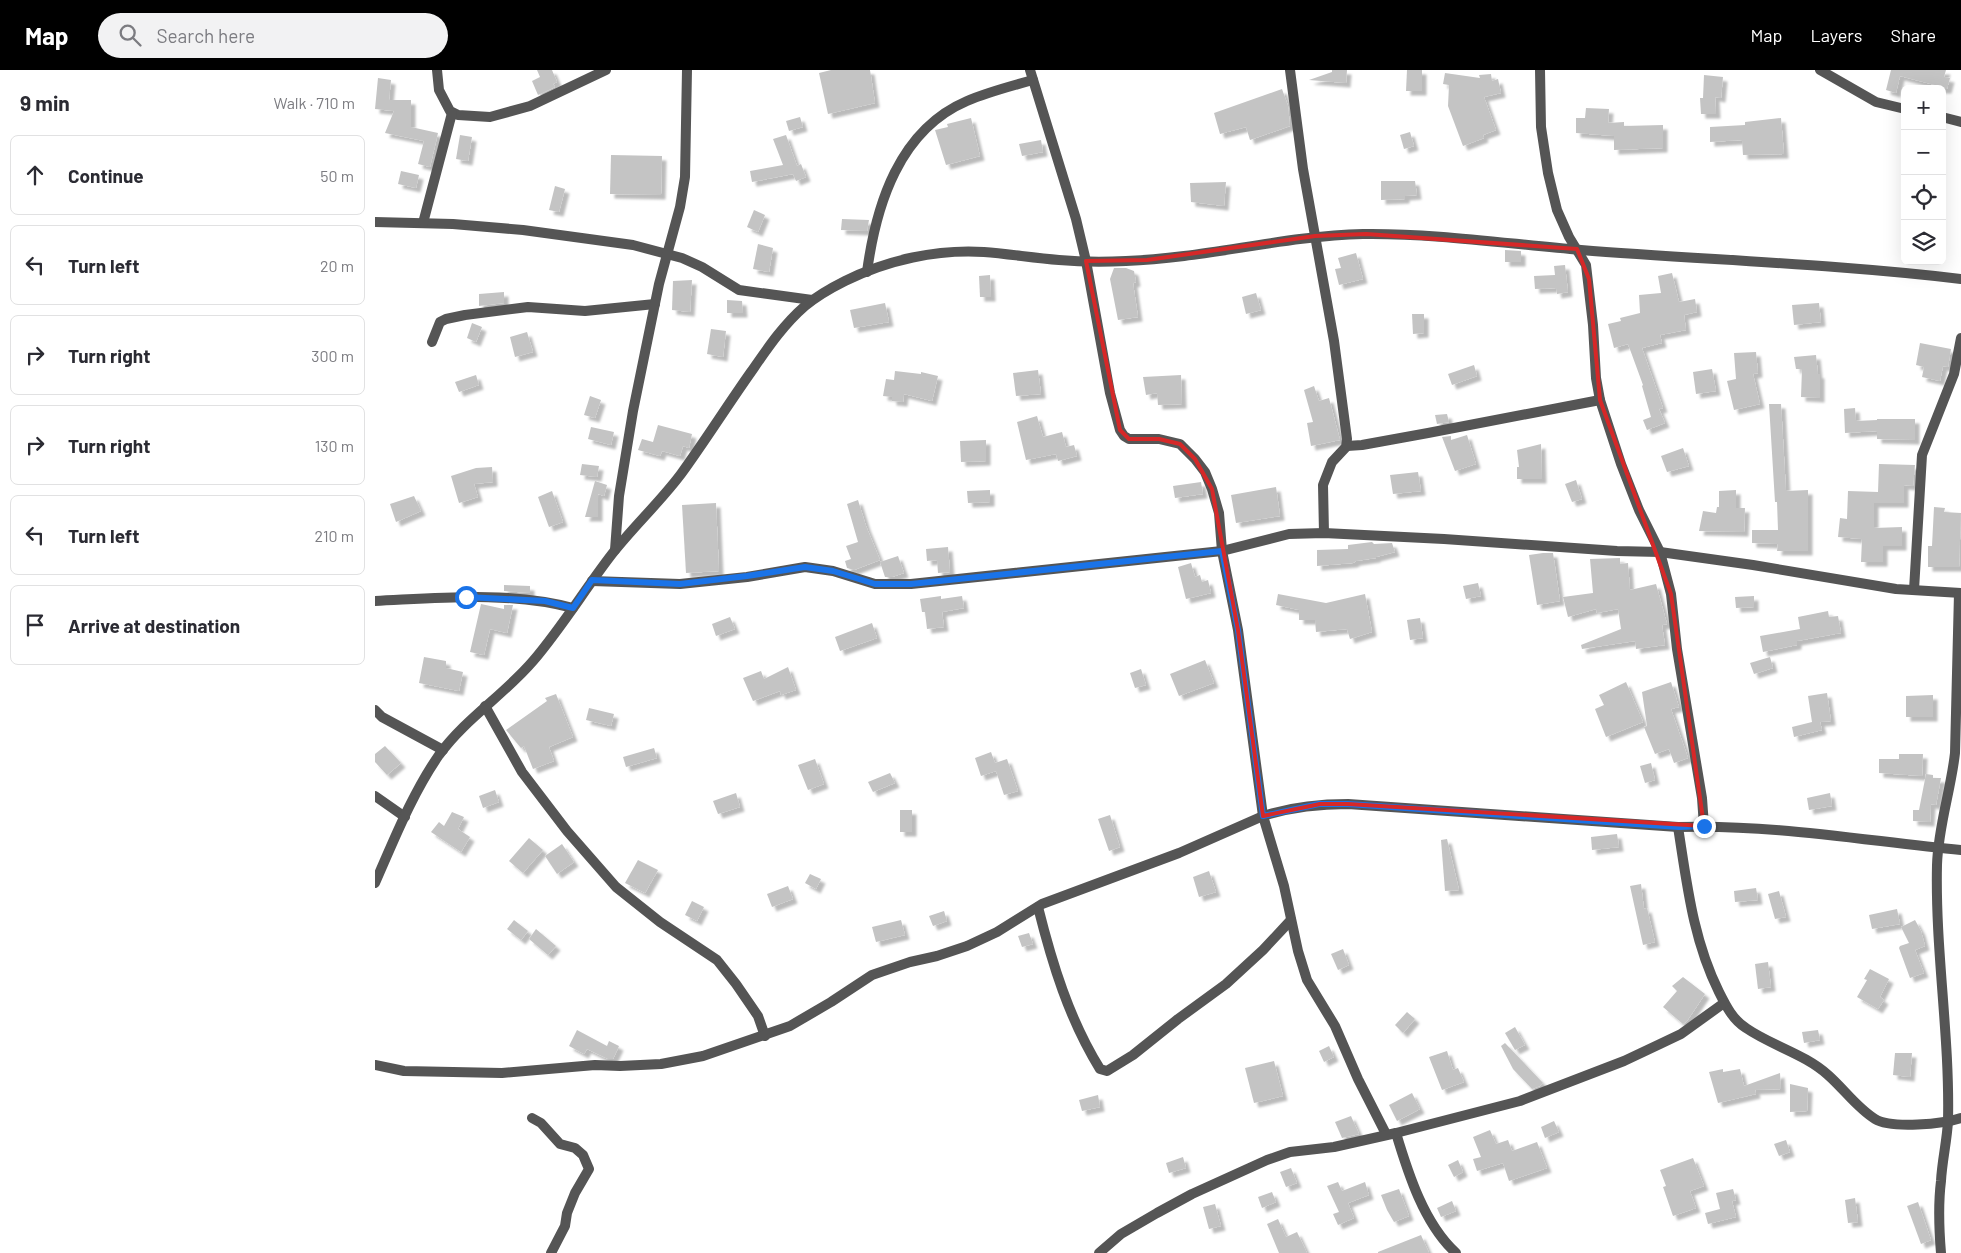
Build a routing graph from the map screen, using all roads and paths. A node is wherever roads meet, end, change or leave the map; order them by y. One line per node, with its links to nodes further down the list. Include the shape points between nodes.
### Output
1 (437, 70): 9 (street, via 440,96)
2 (606, 70): 9 (street, via 508,113 490,118)
3 (687, 70): 16 (street, via 685,177)
4 (1290, 70): 14 (street)
5 (1540, 70): 15 (street, via 1541,127 1550,184 1557,210)
6 (1820, 70): 8 (street, via 1876,102)
7 (1032, 75): 17 (street); 18 (street, via 966,101 938,118 915,140 896,167 886,190)
8 (1901, 108)
9 (452, 113): 13 (street)
10 (1946, 118): 11 (street)
11 (1961, 122)
12 (375, 222): 13 (street)
13 (423, 223): 16 (street, via 523,230 633,245)
14 (1315, 236): 15 (street, via 1440,237); 17 (street, via 1191,256); 25 (street, via 1334,341)
15 (1577, 249): 19 (street, via 1778,262); 24 (street, via 1586,265 1589,280)
16 (667, 254): 20 (street, via 702,268 739,290); 21 (street)
17 (1086, 261): 18 (street, via 983,252 946,253 910,258); 28 (street, via 1110,393 1120,430 1129,439 1172,441 1195,459 1205,472 1219,513)
18 (867, 272): 20 (street, via 849,278)
19 (1961, 279)
20 (811, 300): 27 (street, via 776,337 679,477)
21 (655, 304): 23 (street, via 585,311 528,307 465,315 440,322); 27 (street, via 621,474)
22 (1961, 338): 31 (street, via 1954,374 1922,454)
23 (432, 342)
24 (1600, 400): 25 (street); 29 (street, via 1621,464)
25 (1347, 446): 26 (street, via 1332,462 1323,485)
26 (1324, 533): 28 (street, via 1289,534); 29 (street)
27 (615, 550): 30 (street)
28 (1222, 551): 30 (street, via 911,584 875,584 833,571 805,567 680,584); 39 (street, via 1238,630)
29 (1659, 552): 31 (street); 41 (street, via 1671,594)
30 (592, 580): 34 (street)
31 (1914, 590): 32 (street)
32 (1960, 593): 43 (street, via 1955,753)
33 (375, 601): 34 (street, via 491,598 545,601)
34 (573, 608): 35 (street, via 533,661)
35 (485, 706): 37 (street); 49 (street, via 522,772 567,832 616,887 660,922 717,960 758,1016)
36 (375, 710): 37 (street)
37 (443, 750): 40 (street)
38 (375, 796): 40 (street)
39 (1263, 816): 42 (street, via 1319,804 1348,804); 46 (street, via 1179,853); 47 (street)
40 (405, 817): 45 (street)
41 (1704, 826): 42 (street); 43 (street, via 1817,833)
42 (1679, 827): 48 (street, via 1695,930)
43 (1938, 848): 44 (street); 53 (street, via 1937,922)
44 (1961, 850)
45 (375, 883)
46 (1038, 907): 47 (street, via 1065,997 1093,1059 1099,1069 1107,1071 1226,984); 49 (street, via 967,946 872,975 805,1018)
47 (1291, 920): 54 (street, via 1307,980 1335,1026 1358,1079)
48 (1724, 1003): 53 (street, via 1745,1028 1819,1068 1876,1120 1900,1125); 54 (street, via 1681,1034 1555,1088 1520,1101)
49 (765, 1036): 50 (street, via 703,1056 661,1064 502,1072 404,1071)
50 (375, 1065)
51 (532, 1118): 55 (street, via 560,1144 575,1148 583,1155 589,1169 575,1193 565,1226)
52 (1961, 1118): 53 (street)
53 (1948, 1122): 58 (street, via 1940,1184)
54 (1391, 1133): 56 (street, via 1334,1147 1290,1152 1267,1160 1157,1213 1121,1234); 57 (street, via 1420,1201)
55 (551, 1253)
56 (1099, 1253)
57 (1456, 1253)
58 (1941, 1253)

